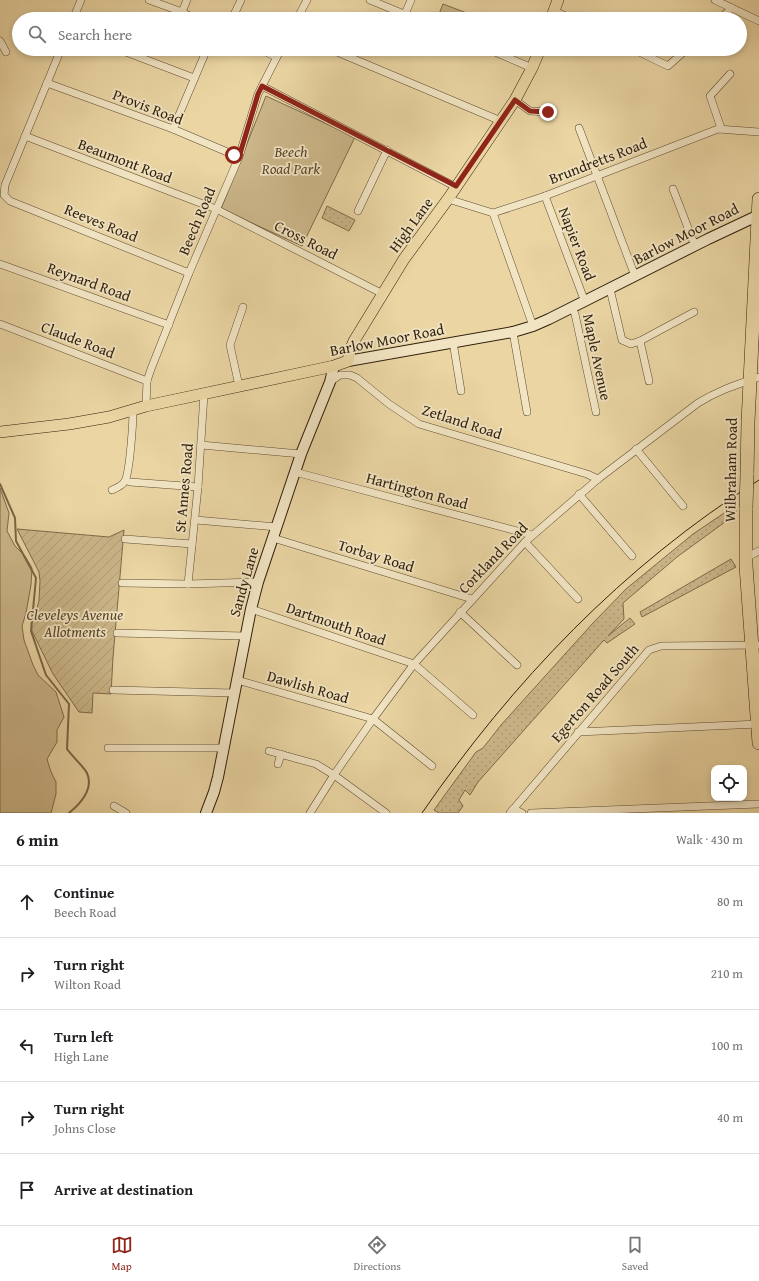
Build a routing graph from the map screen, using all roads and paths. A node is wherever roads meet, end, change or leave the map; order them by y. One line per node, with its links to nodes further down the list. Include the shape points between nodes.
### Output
1 (81, 0): 10 (street)
2 (149, 0): 11 (street)
3 (187, 0): 11 (street)
4 (241, 0): 12 (street)
5 (307, 0): 13 (street)
6 (370, 0): 14 (street)
7 (411, 0): 15 (street)
8 (715, 0): 9 (street)
9 (732, 8): 16 (street); 17 (street)
10 (76, 12)
11 (182, 12)
12 (235, 12)
13 (301, 12)
14 (400, 12)
15 (406, 12)
16 (728, 12)
17 (740, 12)
18 (747, 15): 19 (street)
19 (759, 21)
20 (0, 41): 21 (street)
21 (6, 52)
22 (58, 56): 34 (street)
23 (136, 56): 33 (street)
24 (203, 56): 33 (street)
25 (347, 56): 38 (street)
26 (504, 56): 31 (street)
27 (537, 56): 31 (main road, High Lane)
28 (647, 56): 29 (street, via 668,66)
29 (679, 56)
30 (276, 57): 35 (street, Beech Road)
31 (532, 68): 36 (main road, High Lane)
32 (730, 74): 40 (street, via 710,96)
33 (194, 78): 41 (street)
34 (47, 83): 41 (street, Provis Road); 43 (street)
35 (262, 86): 44 (street); 45 (street, Beech Road)
36 (515, 100): 37 (street, via 530,111); 38 (main road, High Lane)
37 (548, 112)
38 (501, 121): 47 (main road, High Lane)
39 (579, 128): 46 (street)
40 (721, 128): 42 (street, Brundretts Road); 46 (street, Brundretts Road)
41 (172, 129): 45 (street, Provis Road)
42 (759, 132)
43 (25, 136): 52 (street, Beaumont Road); 58 (street, Reeves Road, via 5,185 4,195 10,201)
44 (387, 150): 47 (street); 53 (street)
45 (239, 157): 52 (street, Beech Road)
46 (596, 176): 49 (street, Brundretts Road); 59 (street)
47 (456, 186): 50 (main road, High Lane)
48 (673, 189): 56 (street)
49 (545, 196): 54 (street, Brundretts Road); 62 (street, Napier Road)
50 (448, 199): 54 (street); 61 (main road, High Lane, via 404,259)
51 (759, 199): 55 (highway, Wilbraham Road)
52 (216, 210): 58 (street, Beech Road); 61 (street, Cross Road)
53 (358, 211)
54 (493, 213): 69 (street)
55 (758, 215): 56 (street, Barlow Moor Road); 63 (highway, Wilbraham Road)
56 (694, 246): 59 (street, Barlow Moor Road)
57 (0, 264): 68 (street, Reynard Road)
58 (189, 273): 68 (street, Beech Road)
59 (635, 276): 60 (street, Barlow Moor Road)
60 (610, 289): 62 (street, Barlow Moor Road); 71 (street, via 622,340 631,344)
61 (383, 294): 73 (main road, High Lane, via 354,341)
62 (585, 302): 65 (street, Barlow Moor Road)
63 (756, 303): 75 (highway, Wilbraham Road)
64 (243, 307): 79 (street, via 230,345)
65 (572, 308): 69 (street, Barlow Moor Road); 85 (street, Maple Avenue)
66 (694, 312): 71 (street)
67 (0, 324): 76 (street, Claude Road)
68 (169, 325): 76 (street, Beech Road)
69 (533, 326): 70 (street, Barlow Moor Road)
70 (513, 332): 72 (street, Barlow Moor Road); 84 (street)
71 (640, 341): 77 (street)
72 (452, 342): 73 (street, Barlow Moor Road); 80 (street)
73 (348, 361): 74 (main road, Barlow Moor Road)
74 (334, 366): 78 (street, Sandy Lane); 79 (main road, Barlow Moor Road)
75 (754, 378): 88 (street, Corkland Road, via 712,394); 105 (highway, Wilbraham Road, bridge, via 747,475)
76 (147, 381): 82 (street, Beech Road)
77 (648, 381)
78 (330, 382): 89 (street, Sandy Lane); 91 (street, Zetland Road, via 340,375 356,378 419,424)
79 (238, 386): 81 (main road, Barlow Moor Road)
80 (461, 391)
81 (204, 394): 82 (main road, Barlow Moor Road); 87 (street, St Annes Road)
82 (146, 406): 83 (main road, Barlow Moor Road)
83 (133, 410): 86 (main road, Barlow Moor Road, via 80,422); 94 (street, via 127,476 123,483)
84 (527, 412)
85 (596, 412)
86 (0, 432)
87 (201, 445): 89 (street); 93 (street, St Annes Road)
88 (636, 449): 91 (street, Corkland Road); 96 (street)
89 (301, 454): 90 (street, Sandy Lane)
90 (296, 472): 98 (street, Sandy Lane); 99 (street, Hartington Road)
91 (598, 479): 95 (street, Corkland Road)
92 (130, 482): 93 (street)
93 (198, 487): 97 (street, St Annes Road)
94 (112, 490)
95 (579, 494): 99 (street, Corkland Road); 106 (street)
96 (683, 506)
97 (196, 520): 98 (street); 103 (street, St Annes Road)
98 (277, 528): 100 (street, Sandy Lane)
99 (532, 535): 102 (street, Corkland Road)
100 (273, 538): 107 (street, Sandy Lane); 110 (street, Torbay Road)
101 (125, 539): 103 (street)
102 (525, 542): 110 (street, Corkland Road); 111 (street)
103 (192, 544): 109 (street, St Annes Road)
104 (759, 551): 105 (street)
105 (746, 555): 116 (highway, Wilbraham Road)
106 (632, 556)
107 (258, 582): 109 (street); 112 (street, Sandy Lane)
108 (122, 584): 109 (street)
109 (188, 584)
110 (472, 599): 113 (street, Corkland Road)
111 (578, 599)
112 (251, 609): 115 (street, Sandy Lane); 117 (street, Dartmouth Road)
113 (460, 612): 117 (street, Corkland Road); 118 (street)
114 (117, 633): 115 (street)
115 (245, 636): 119 (street, Sandy Lane)
116 (755, 645): 124 (highway, Wilbraham Road); 125 (street, Egerton Road South, via 661,646 649,650)
117 (414, 664): 122 (street); 123 (street, Corkland Road)
118 (517, 665)
119 (237, 680): 121 (street, Sandy Lane); 123 (street, Dawlish Road)
120 (113, 690): 121 (street)
121 (234, 693): 128 (street, Sandy Lane)
122 (473, 715)
123 (372, 719): 132 (street); 133 (street, Corkland Road)
124 (758, 724): 125 (street); 126 (highway, Wilbraham Road)
125 (578, 732): 136 (street, Egerton Road South)
126 (759, 742)
127 (108, 748): 128 (street)
128 (224, 748): 138 (street, Sandy Lane, via 214,792)
129 (269, 751): 130 (street)
130 (280, 754): 131 (street); 133 (street, via 316,764)
131 (278, 764)
132 (432, 766)
133 (334, 775): 139 (street, Corkland Road); 140 (street)
134 (759, 804): 142 (street)
135 (114, 806): 137 (street)
136 (511, 811): 141 (street)
137 (126, 813)
138 (206, 813)
139 (310, 813)
140 (386, 813)
141 (522, 813)
142 (531, 813)

